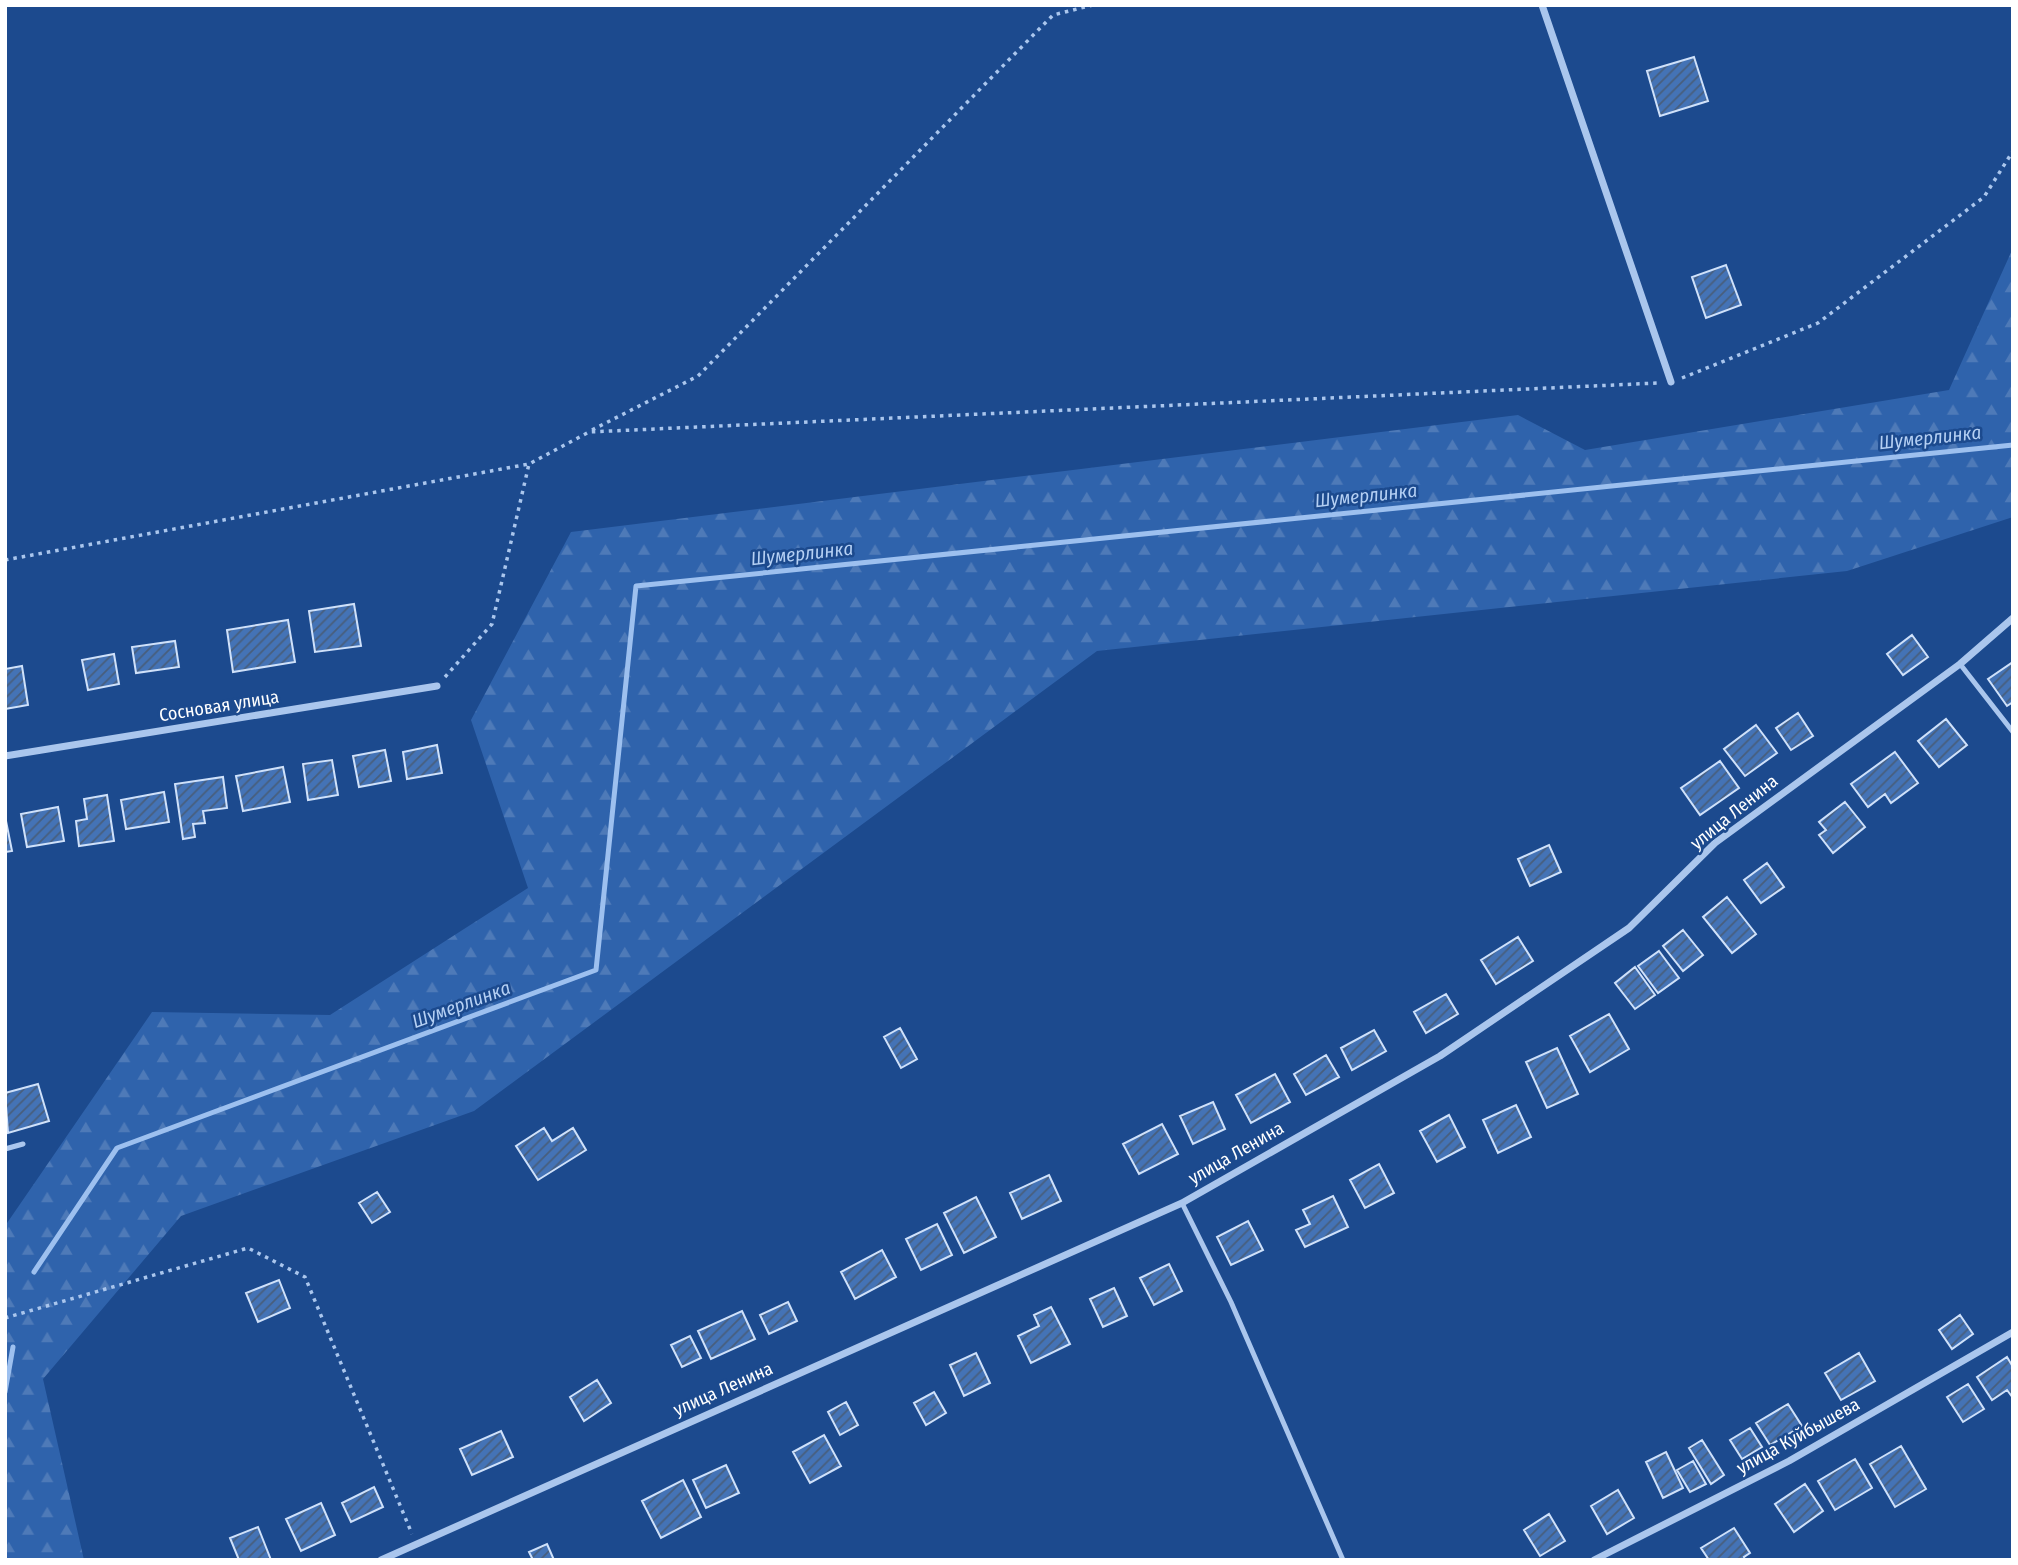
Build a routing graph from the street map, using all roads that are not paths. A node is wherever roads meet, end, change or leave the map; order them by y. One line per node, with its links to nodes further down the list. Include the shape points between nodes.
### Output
1 (1542, 5): 2 (street)
2 (1671, 382)
3 (2013, 618): 4 (street, улица Ленина)
4 (1961, 664): 6 (lane); 10 (street, улица Ленина, via 1714,844 1629,928 1487,1027)
5 (437, 686): 7 (street, Сосновая улица)
6 (2013, 732)
7 (5, 756)
8 (23, 1144): 9 (lane)
9 (5, 1149)
10 (1181, 1203): 12 (street, улица Ленина); 13 (lane, via 1231,1302)
11 (2013, 1332): 14 (street, улица Куйбышева, via 1789,1461)
12 (382, 1560)
13 (1343, 1560)
14 (1594, 1560)

